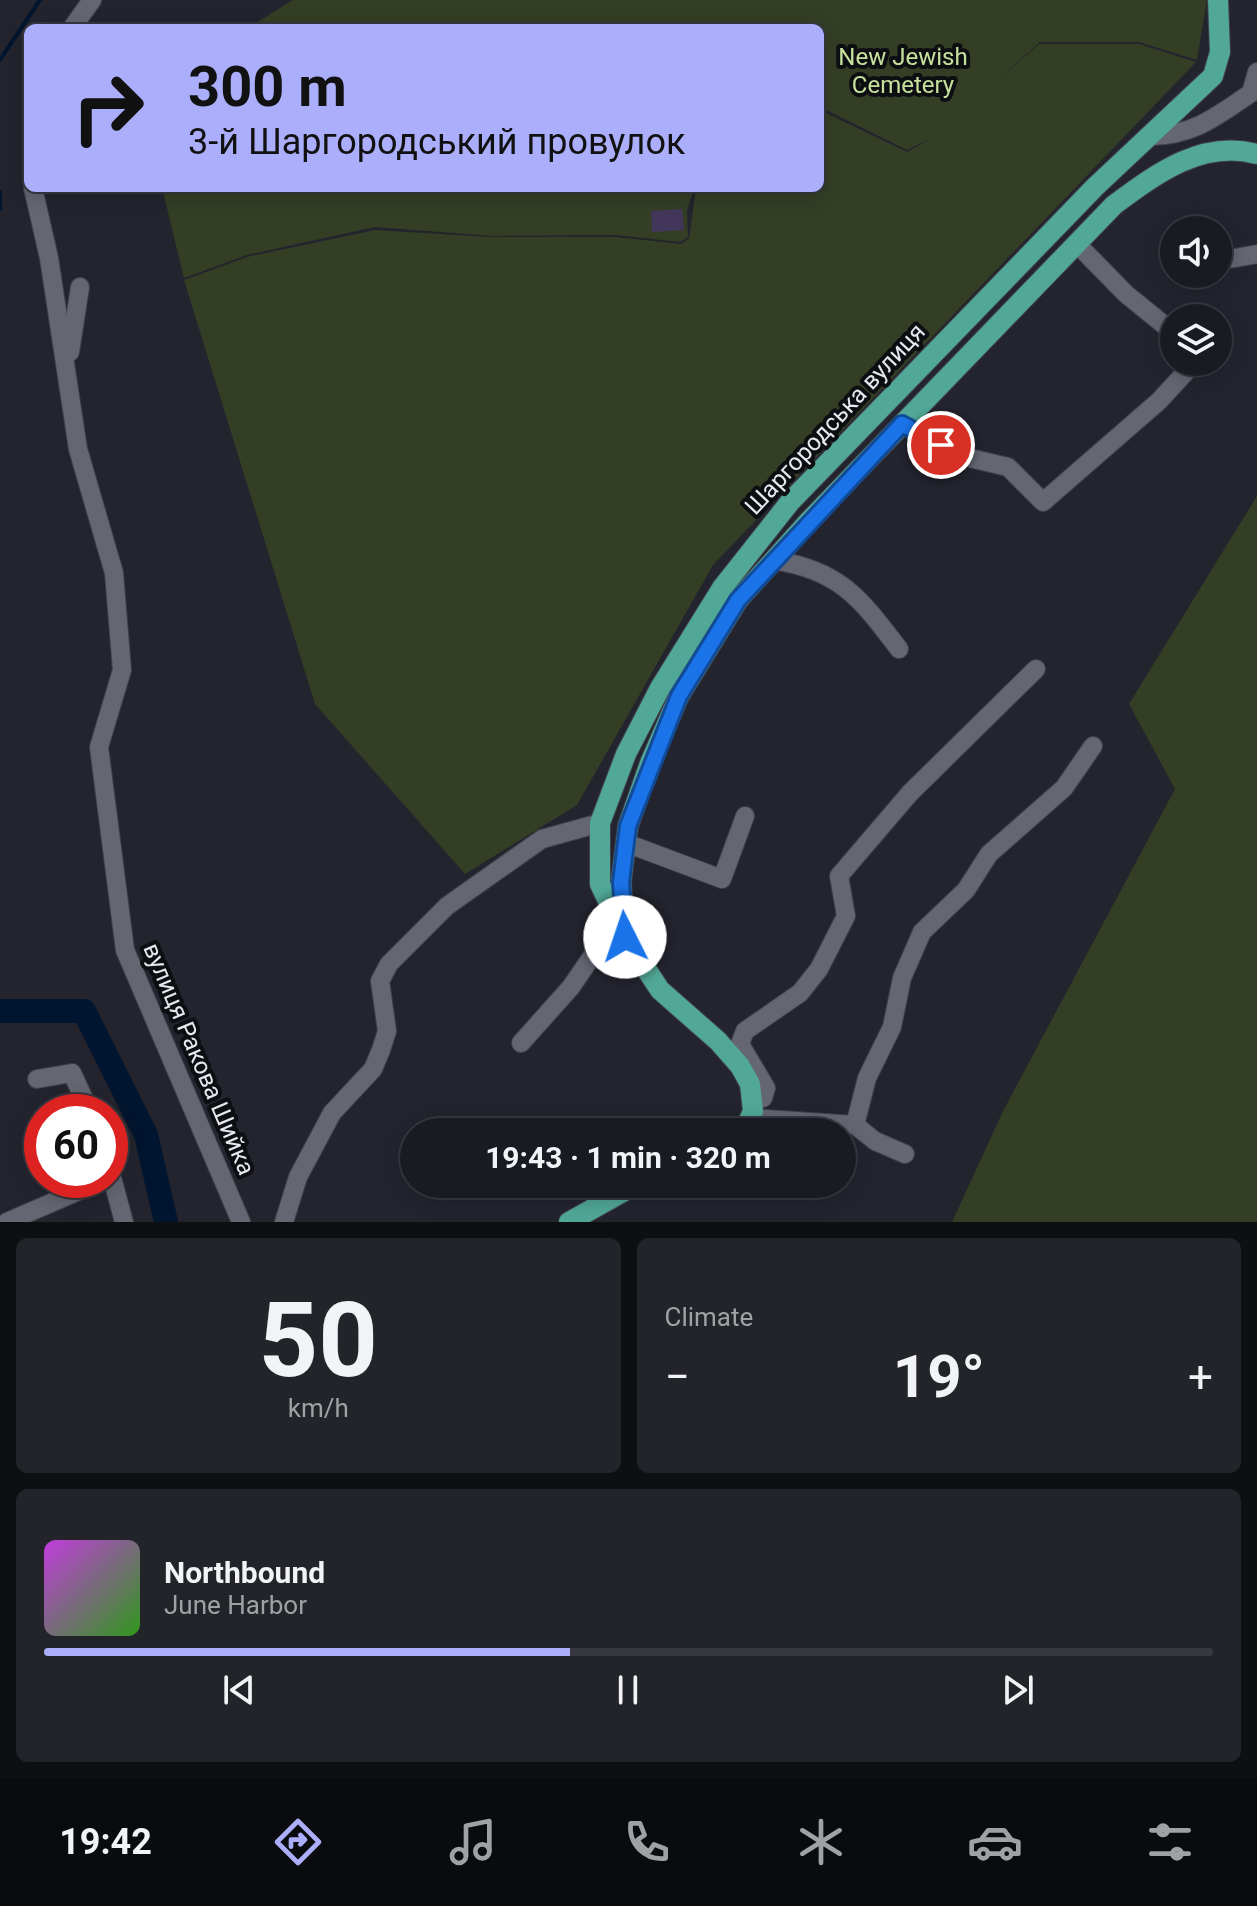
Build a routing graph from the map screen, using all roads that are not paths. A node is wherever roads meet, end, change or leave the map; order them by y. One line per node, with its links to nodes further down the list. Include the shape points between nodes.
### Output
1 (92, 0): 3 (street)
2 (1218, 0): 5 (main road, Шаргородська вулиця, via 1220,52 1213,76)
3 (75, 24)
4 (1257, 72): 5 (street, via 1251,93 1221,113 1179,135)
5 (1152, 136): 21 (main road, Шаргородська вулиця, via 1095,187 902,385 755,544 660,688 626,754)
6 (1257, 154): 8 (main road, Шаргородська вулиця, via 1242,150 1199,155 1164,168 1114,205)
7 (34, 192): 14 (street, вулиця Ракова Шийка)
8 (1077, 244): 12 (street); 15 (main road, Шаргородська вулиця)
9 (1257, 254): 10 (street)
10 (1232, 258)
11 (80, 287): 14 (street)
12 (1160, 322)
13 (1182, 376): 15 (street, via 1043,502 1008,467 957,455)
14 (67, 379): 36 (street, вулиця Ракова Шийка, via 78,449 114,573 122,670 99,747 125,950)
15 (902, 424): 16 (main road, Шаргородська вулиця)
16 (773, 560): 17 (street, via 795,563 848,586); 22 (main road, Шаргородська вулиця, via 738,600 679,696 650,763)
17 (899, 649)
18 (1036, 669): 27 (street, via 910,793 839,876 846,916 819,969 800,993 745,1031 740,1044 766,1088)
19 (1093, 746): 28 (street, via 1064,788 989,854 966,890 922,932)
20 (745, 816): 22 (street, via 722,879)
21 (600, 823): 23 (main road, Шаргородська вулиця, via 600,884); 37 (street, via 542,839 447,906 389,964 380,981 387,1031 381,1050 373,1069 332,1113 298,1177)
22 (626, 843): 23 (main road, Шаргородська вулиця)
23 (621, 928): 24 (street); 27 (main road, Шаргородська вулиця, via 660,990 740,1066 750,1084)
24 (521, 1043)
25 (37, 1079): 26 (street, via 72,1073)
26 (82, 1094)
27 (749, 1117)
28 (856, 1121)
29 (856, 1126): 30 (street)
30 (905, 1154)
31 (60, 1198): 34 (street)
32 (116, 1198): 35 (street)
33 (612, 1198): 38 (main road)
34 (7, 1222)
35 (124, 1222)
36 (241, 1222)
37 (284, 1222)
38 (569, 1222)

